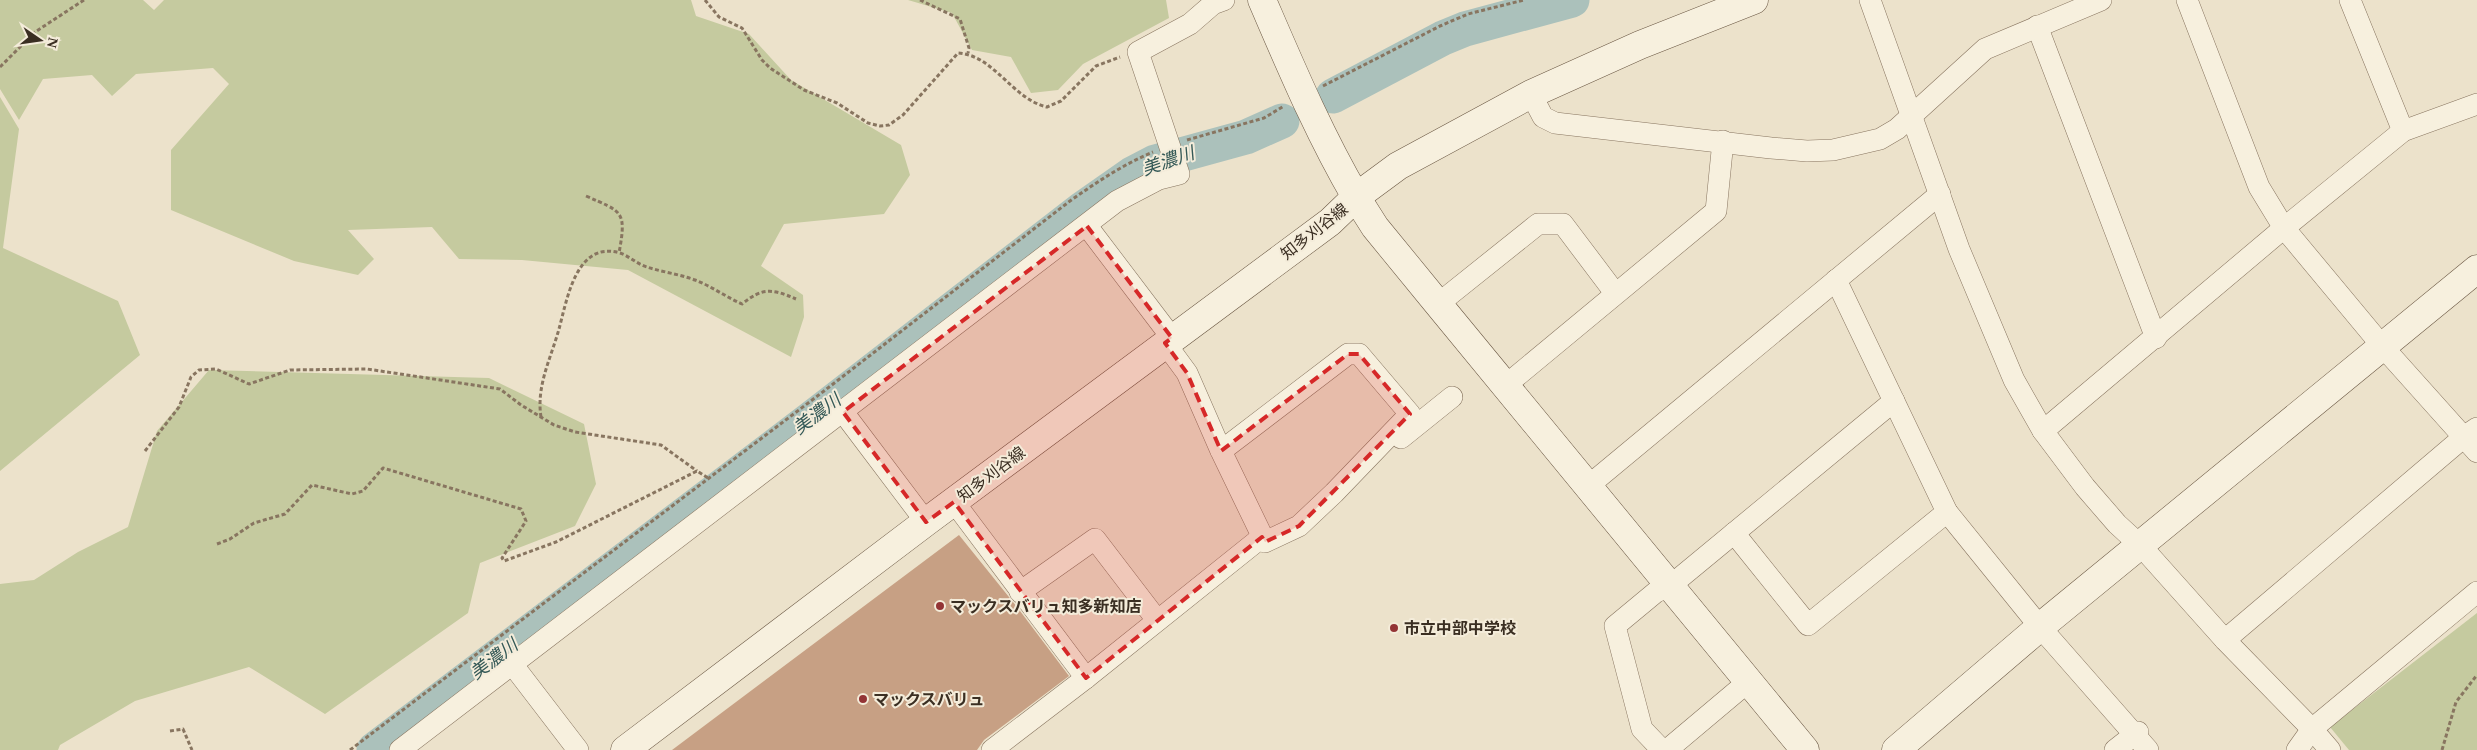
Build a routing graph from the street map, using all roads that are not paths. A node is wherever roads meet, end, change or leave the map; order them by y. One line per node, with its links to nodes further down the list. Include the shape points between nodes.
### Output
1 (1224, 0): 16 (street, via 1213,4 1190,24 1138,52 1179,174 1135,190)
2 (1262, 0): 15 (street, via 1303,96)
3 (1754, 0): 9 (street, 知多刈谷線, via 1640,44)
4 (1870, 0): 11 (street)
5 (2102, 0): 8 (street)
6 (2187, 0): 17 (street, via 2259,187)
7 (2350, 0): 12 (street)
8 (2037, 26): 11 (street, via 1985,49); 22 (street)
9 (1531, 94): 13 (street, via 1543,117 1555,123); 15 (street, 知多刈谷線, via 1398,166)
10 (2477, 104): 12 (street)
11 (1910, 117): 13 (street, via 1880,139 1833,150 1807,151); 14 (street)
12 (2403, 132): 17 (street)
13 (1723, 141): 20 (street, via 1716,211)
14 (1940, 194): 19 (street); 29 (street, via 1982,307 2014,380)
15 (1356, 197): 21 (street, via 1375,227); 23 (street, 知多刈谷線, via 1330,222)
16 (1087, 226): 23 (street); 28 (street)
17 (2284, 228): 22 (street); 24 (street)
18 (2477, 269): 24 (street)
19 (1836, 280): 27 (street); 33 (street)
20 (1615, 294): 21 (street, via 1563,224 1538,224); 25 (street)
21 (1438, 304): 25 (street)
22 (2156, 338): 29 (street)
23 (1169, 341): 32 (street, via 1187,373); 34 (street, 知多刈谷線)
24 (2383, 347): 30 (street); 39 (street)
25 (1506, 385): 33 (street)
26 (1452, 397): 31 (street, via 1392,444)
27 (1894, 401): 35 (street); 37 (street)
28 (843, 412): 36 (street); 46 (street)
29 (2043, 431): 39 (street, via 2085,488)
30 (2473, 438): 45 (street)
31 (1386, 440): 32 (street, via 1410,414 1359,354 1348,354); 38 (street, via 1299,526 1265,542)
32 (1221, 451): 38 (street)
33 (1587, 487): 40 (street)
34 (954, 502): 36 (street, 知多刈谷線); 41 (street)
35 (1947, 512): 37 (street, via 1808,625); 44 (street)
36 (926, 522): 51 (street, 知多刈谷線)
37 (1734, 533): 40 (street)
38 (1262, 537): 43 (street)
39 (2141, 546): 44 (street); 45 (street)
40 (1670, 586): 48 (street); 55 (street, via 1656,592 1615,626 1642,729)
41 (1020, 592): 43 (street, via 1095,539); 47 (street)
42 (2477, 592): 49 (street)
43 (1157, 620): 47 (street)
44 (2040, 627): 50 (street); 58 (street)
45 (2225, 640): 49 (street)
46 (512, 664): 52 (street); 53 (street)
47 (1086, 678): 54 (street)
48 (1749, 681): 56 (street); 57 (street)
49 (2312, 729): 60 (street); 61 (street)
50 (2140, 739): 59 (street)
51 (636, 747)
52 (400, 750)
53 (578, 750)
54 (992, 750)
55 (1662, 750)
56 (1667, 750)
57 (1805, 750)
58 (1896, 750)
59 (2115, 750)
60 (2297, 750)
61 (2330, 750)

